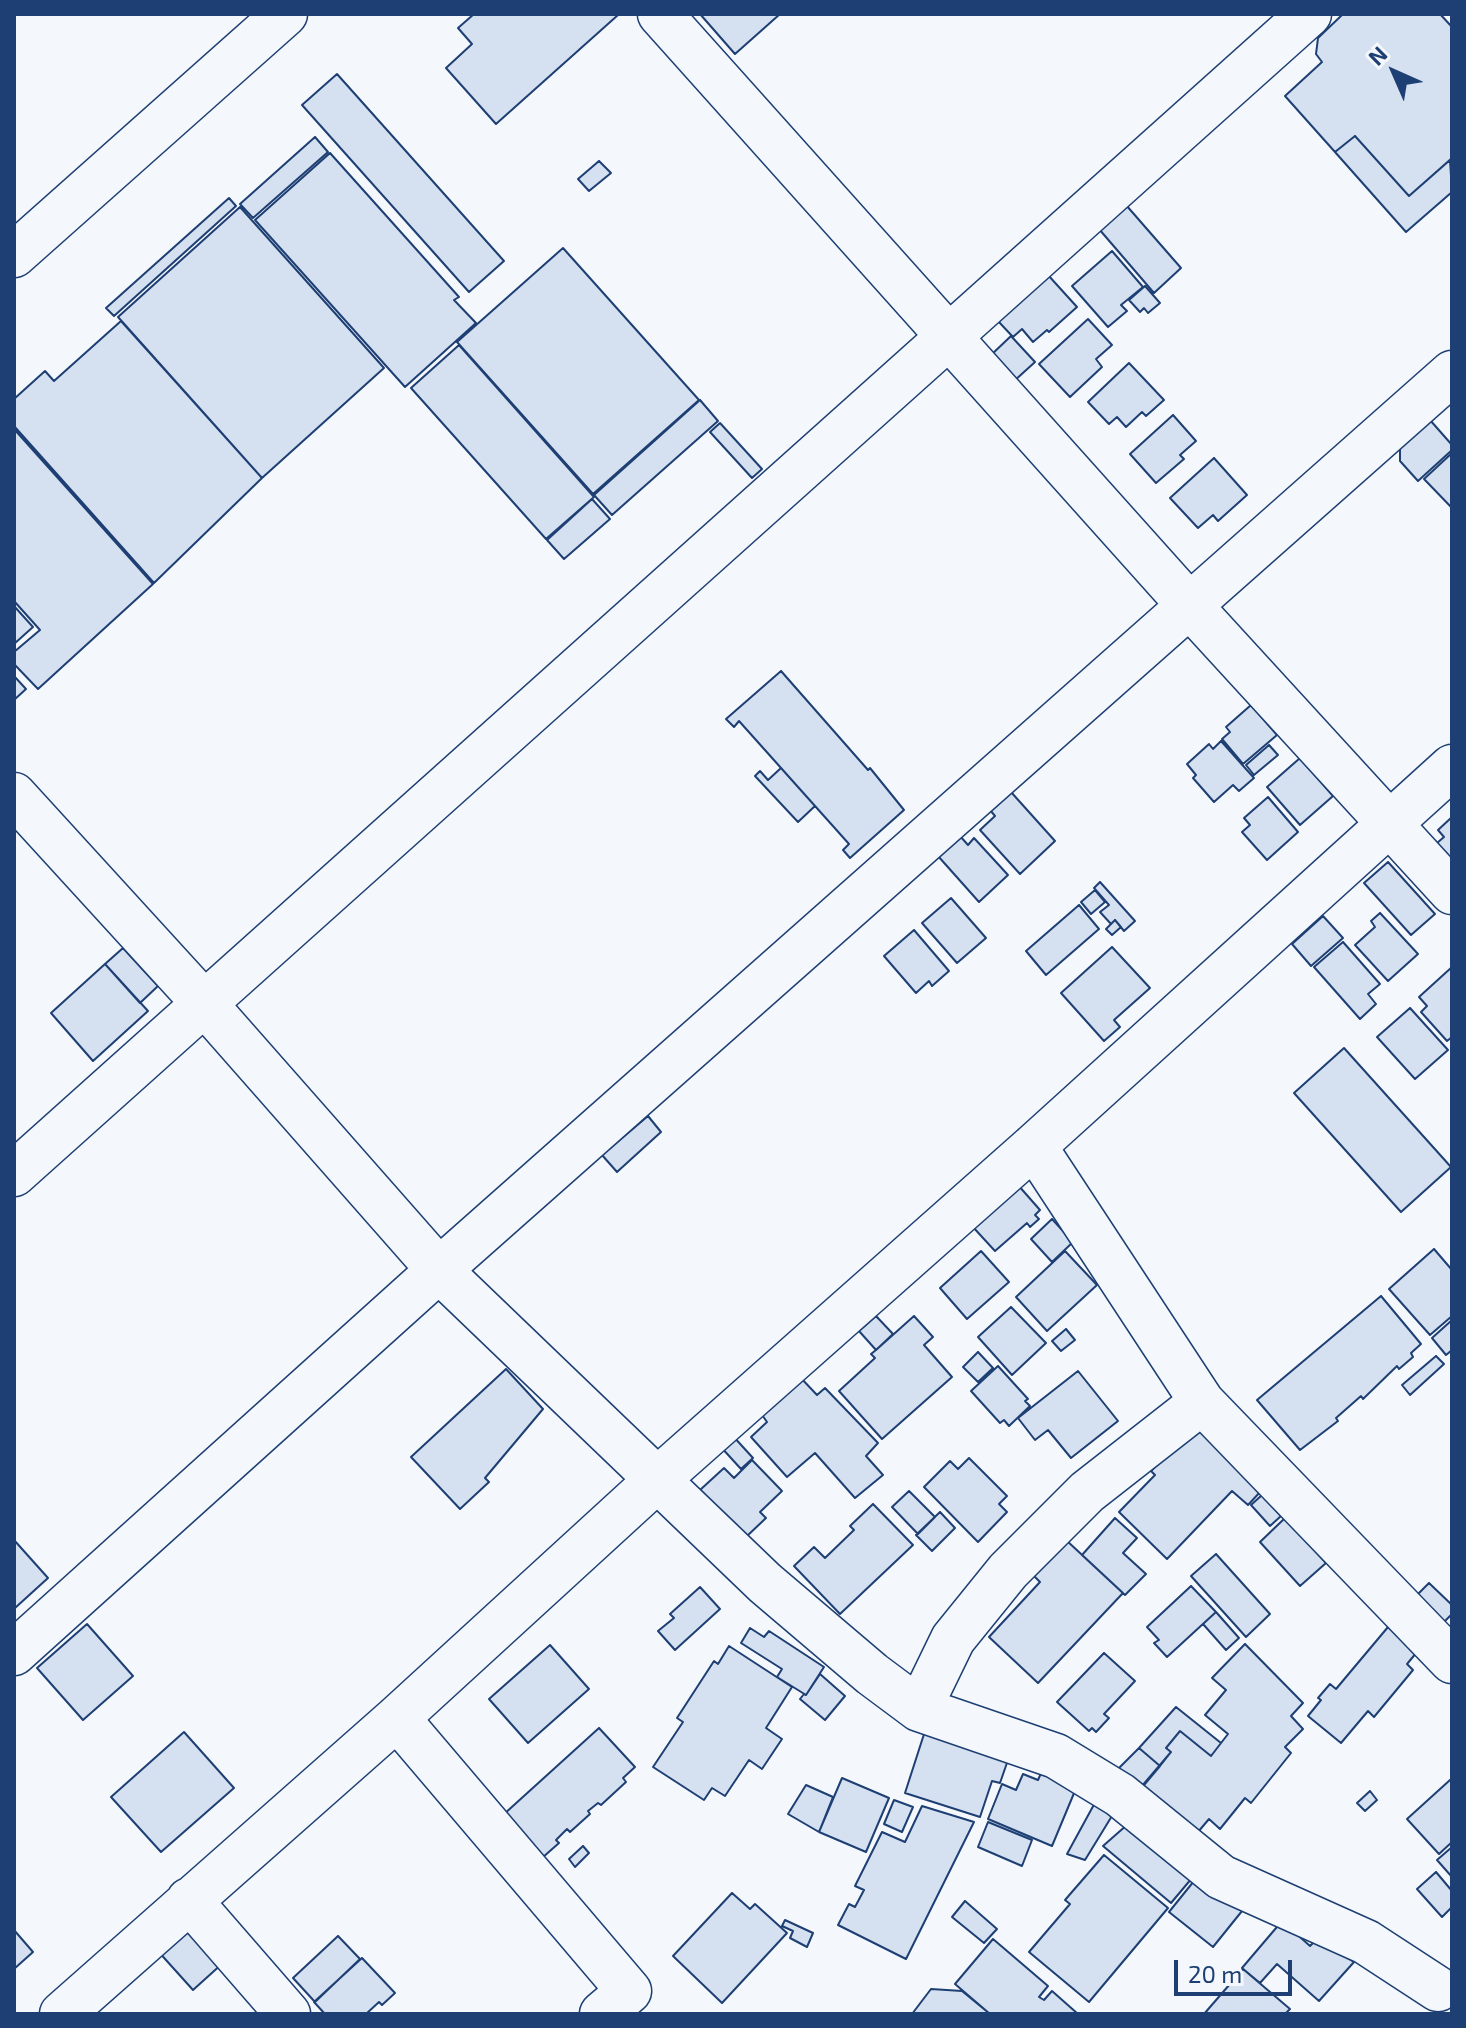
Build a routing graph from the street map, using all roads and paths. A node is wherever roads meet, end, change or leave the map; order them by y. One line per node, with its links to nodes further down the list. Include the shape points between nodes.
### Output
1 (285, 14): 4 (street)
2 (660, 14): 5 (street)
3 (1309, 14): 5 (street)
4 (14, 255)
5 (950, 338): 7 (street); 12 (street)
6 (1452, 373): 7 (street)
7 (1190, 606): 10 (street); 15 (street)
8 (1452, 767): 10 (street)
9 (14, 795): 12 (street)
10 (1389, 824): 11 (street); 13 (street)
11 (1452, 892)
12 (204, 1003): 14 (street); 15 (street)
13 (1034, 1146): 16 (street); 17 (street)
14 (14, 1174)
15 (439, 1270): 17 (street); 18 (street)
16 (1202, 1402): 19 (street); 20 (street, via 1087,1492 1008,1571 953,1639)
17 (658, 1479): 20 (street, via 765,1583); 21 (street)
18 (14, 1653)
19 (1452, 1661)
20 (919, 1709): 23 (street, via 1056,1756 1120,1795 1221,1877 1366,1942)
21 (397, 1718): 22 (street); 26 (street, via 629,1991)
22 (189, 1900): 24 (street); 25 (street)
23 (1438, 1988)
24 (62, 2014)
25 (288, 2014)
26 (602, 2014)

